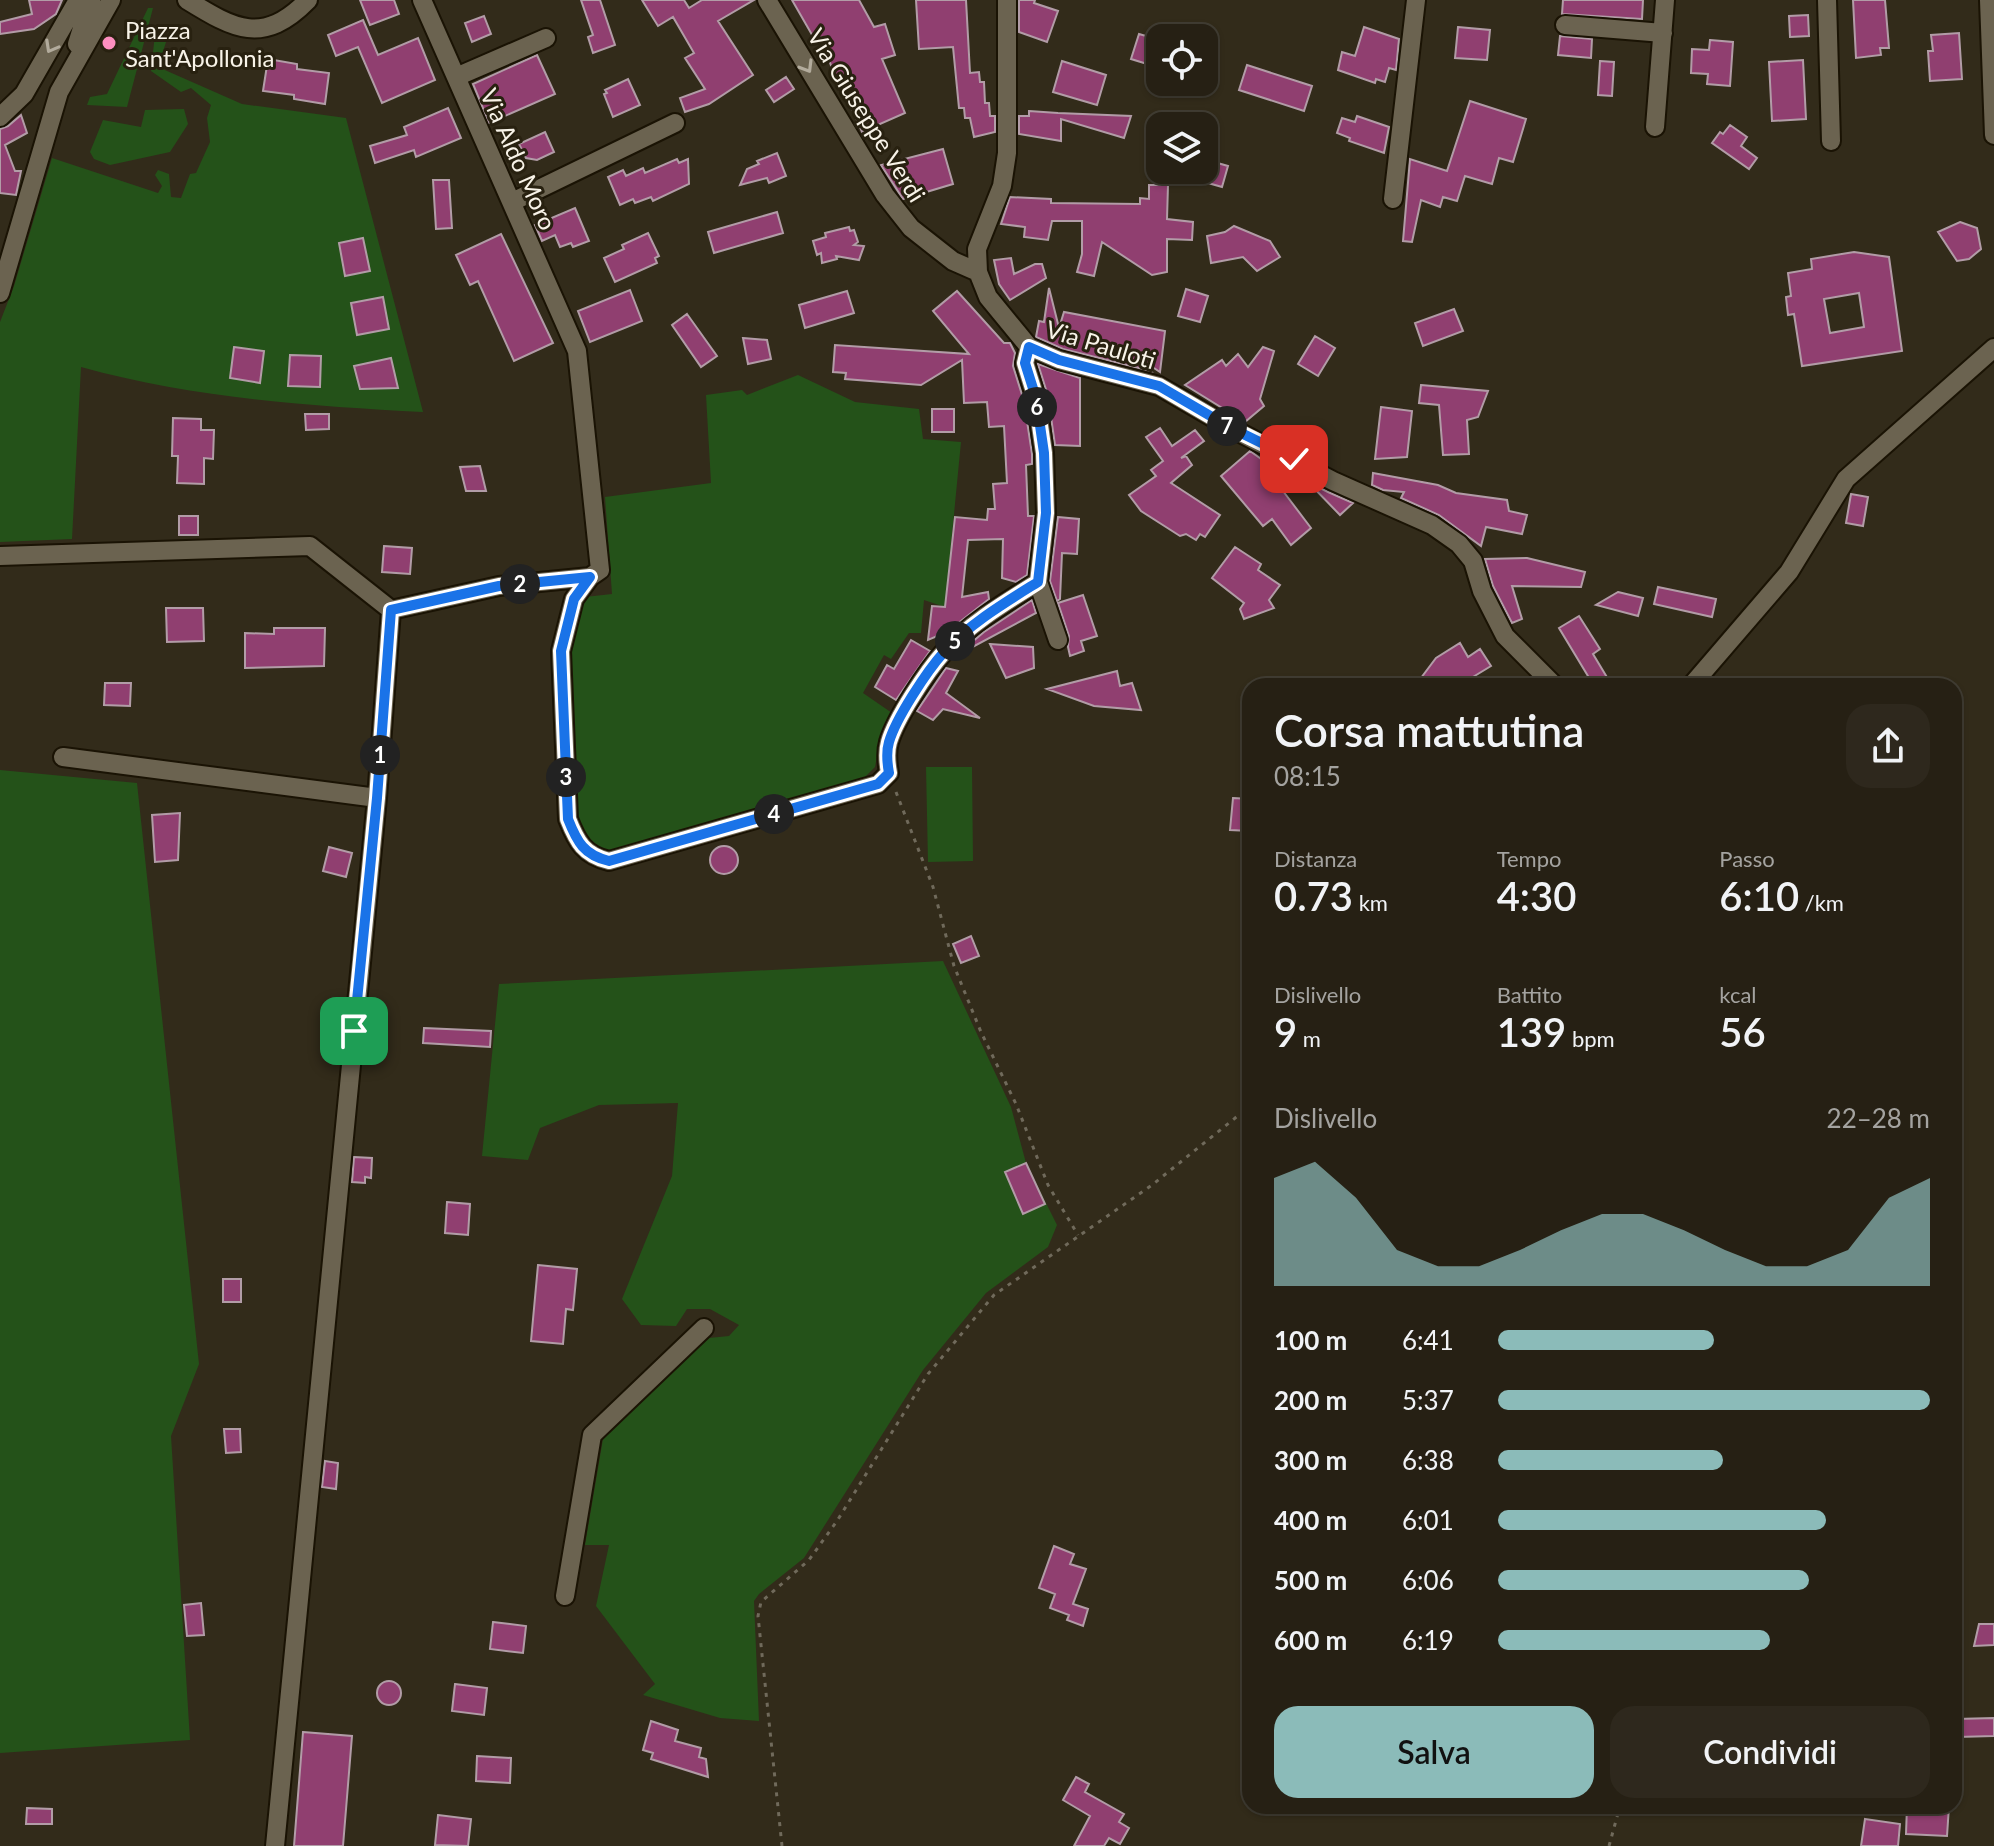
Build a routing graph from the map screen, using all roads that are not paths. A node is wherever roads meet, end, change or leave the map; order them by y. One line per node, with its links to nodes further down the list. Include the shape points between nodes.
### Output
1 (78, 0): 19 (street, one-way to 19)
2 (91, 0): 16 (street)
3 (111, 0): 16 (street)
4 (187, 0): 5 (street, via 227,24 256,29 275,23)
5 (308, 0)
6 (422, 0): 17 (street, Via Aldo Moro)
7 (767, 0): 27 (street, Via Giuseppe Verdi, one-way to 27, via 885,195 911,228 953,261)
8 (1007, 0): 27 (street, via 1007,153 1002,186 977,249)
9 (1416, 0): 25 (street)
10 (1665, 0): 14 (street)
11 (1827, 0): 24 (street)
12 (1989, 0): 23 (street)
13 (1565, 25): 14 (street)
14 (1663, 33): 22 (street)
15 (546, 38): 17 (street)
16 (68, 73): 18 (street)
17 (456, 77): 26 (street, Via Aldo Moro)
18 (59, 92): 19 (street, via 37,88); 28 (street)
19 (24, 94): 20 (street)
20 (0, 117)
21 (675, 123): 26 (street)
22 (1655, 127)
23 (1994, 135)
24 (1831, 141)
25 (1393, 199)
26 (512, 202): 32 (street, Via Aldo Moro, via 577,351 600,555 600,570)
27 (978, 272): 29 (street, Via Pauloti, via 988,297)
28 (0, 293)
29 (1029, 347): 33 (street, via 1025,363 1044,453 1046,513); 36 (street, Via Pauloti, via 1090,370 1159,386 1333,481 1432,525 1473,561 1505,636)
30 (1994, 348): 37 (street, via 1846,479 1789,572)
31 (0, 556): 34 (street, via 310,546)
32 (590, 577): 33 (street, via 574,599 561,651 568,819 577,843 591,857 609,861 878,784 889,773 889,741 943,653); 34 (street, via 499,586)
33 (1038, 582): 35 (street)
34 (391, 610): 39 (street)
35 (1058, 640)
36 (1547, 678)
37 (1698, 678)
38 (63, 757): 39 (street)
39 (377, 798): 42 (street)
40 (704, 1328): 41 (street, via 592,1435)
41 (565, 1596)
42 (275, 1846)

